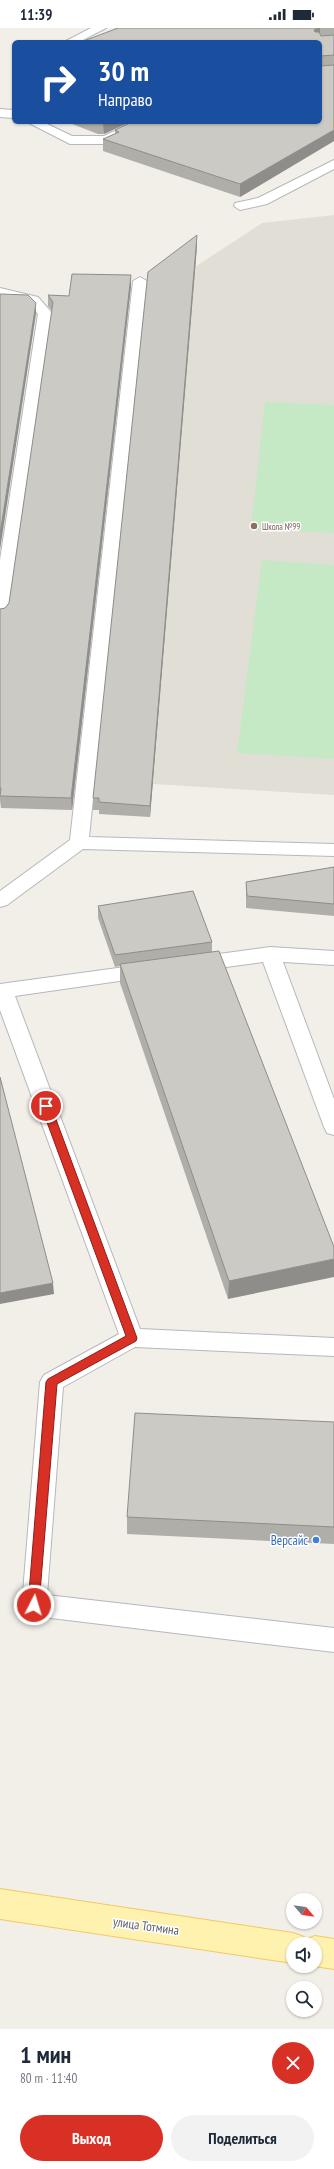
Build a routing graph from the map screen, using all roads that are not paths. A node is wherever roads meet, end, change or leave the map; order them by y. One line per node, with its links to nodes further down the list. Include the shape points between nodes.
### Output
1 (100, 28): 2 (lane)
2 (74, 40)
3 (0, 113): 4 (lane)
4 (12, 114)
5 (37, 124): 6 (lane, via 70,140 106,140)
6 (140, 124)
7 (334, 164): 8 (lane, via 262,201)
8 (240, 206)
9 (140, 281): 12 (lane)
10 (0, 292): 11 (lane, via 33,300 45,313)
11 (0, 614)
12 (79, 843): 13 (lane); 14 (lane)
13 (334, 850)
14 (0, 900)
15 (270, 954): 16 (lane); 17 (lane); 18 (lane)
16 (334, 958)
17 (1, 991): 19 (lane)
18 (334, 1127)
19 (132, 1338): 20 (lane); 21 (lane, via 52,1382 34,1605)
20 (334, 1347)
21 (334, 1640)
22 (0, 1904): 23 (main road, улица Тотмина)
23 (286, 1947)
24 (322, 1952): 25 (main road)
25 (334, 1954)

